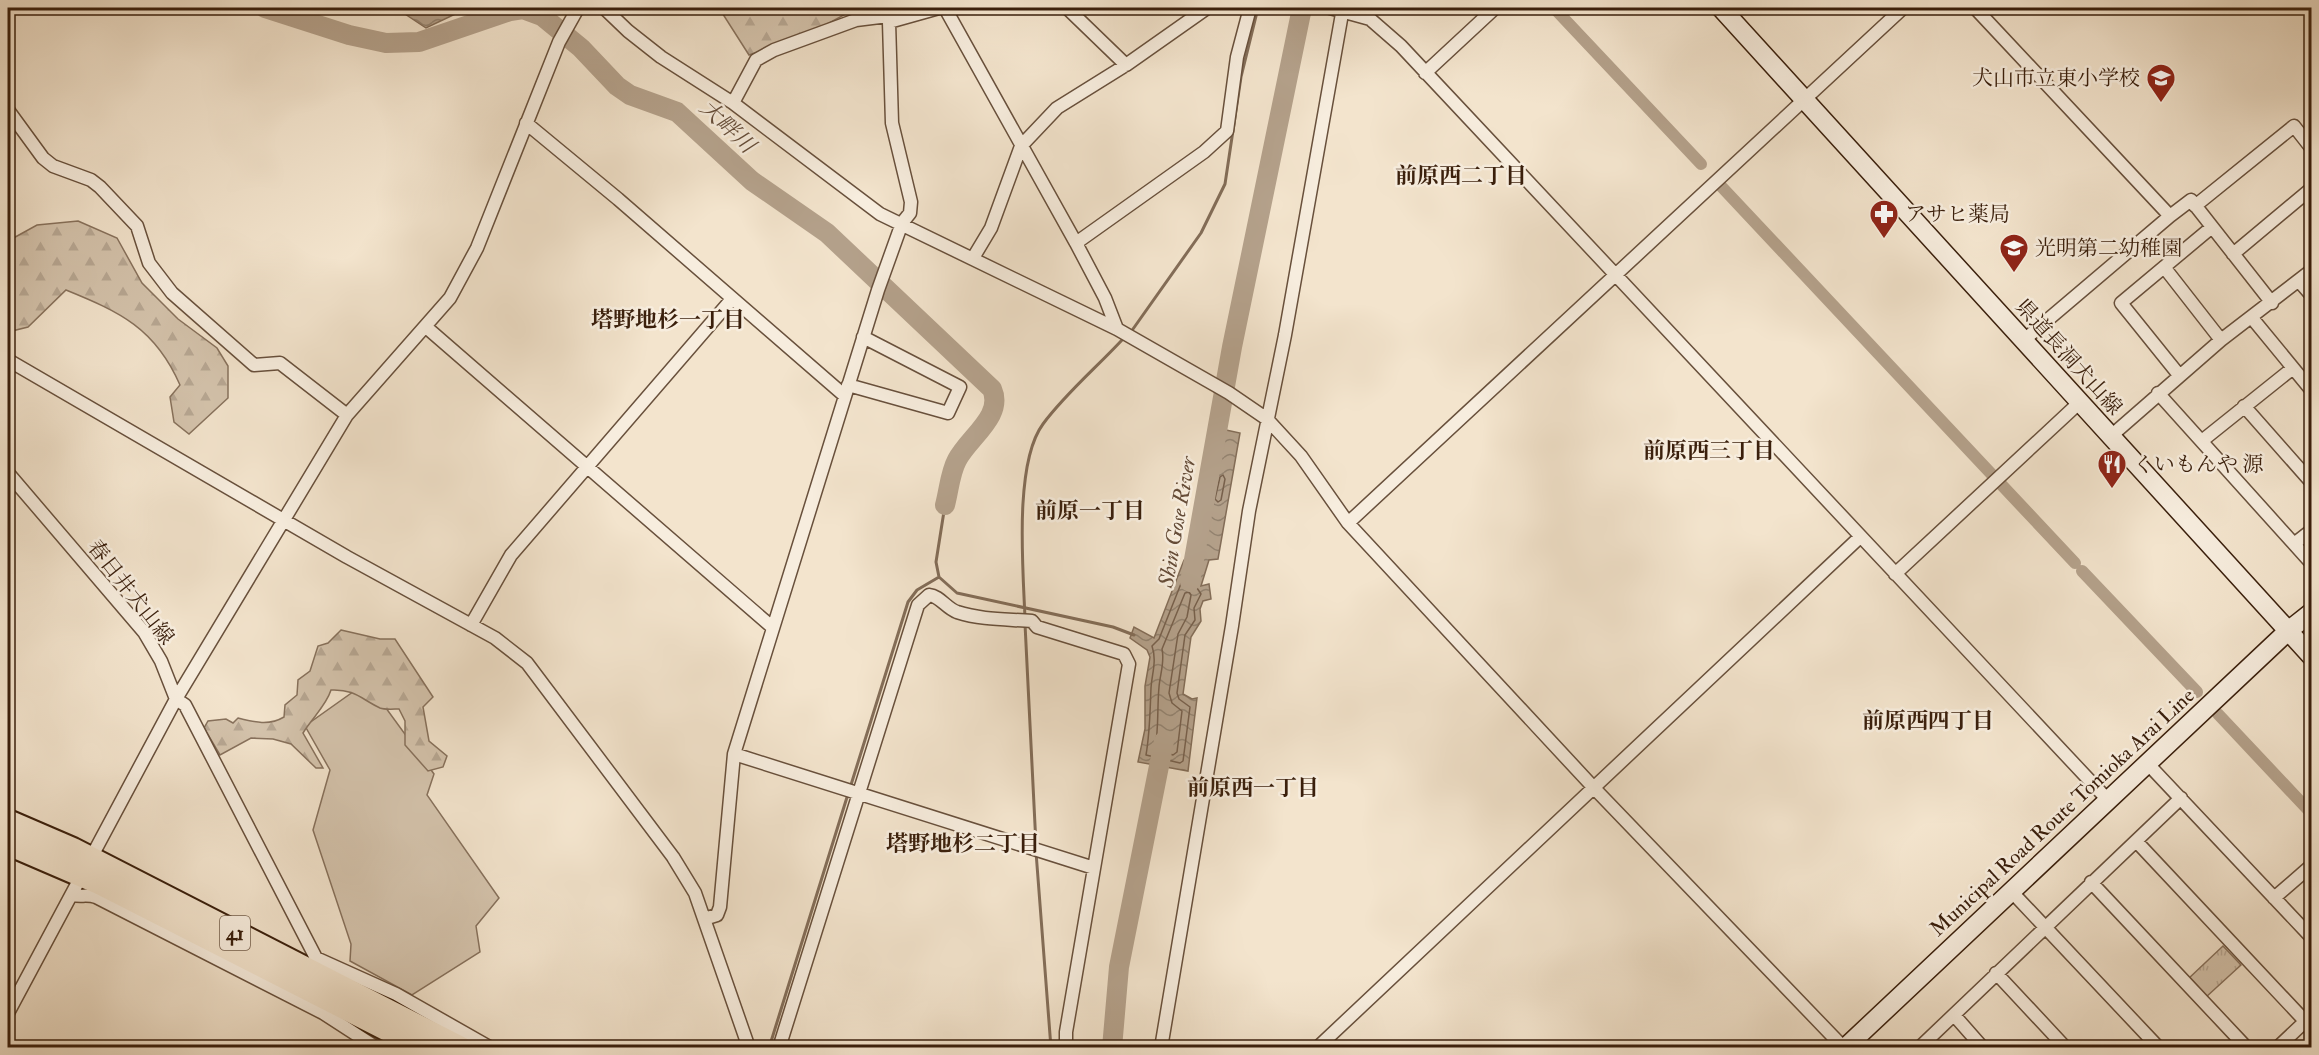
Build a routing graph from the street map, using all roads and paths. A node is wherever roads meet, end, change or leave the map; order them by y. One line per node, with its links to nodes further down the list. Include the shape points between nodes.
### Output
1 (578, 8): 19 (street, via 559,42)
2 (604, 8): 17 (street, via 661,57)
3 (939, 8): 13 (street)
4 (945, 8): 20 (street)
5 (1067, 8): 14 (street)
6 (1207, 8): 14 (street)
7 (1250, 8): 27 (street, via 1233,78 1227,131 1204,152)
8 (1338, 8): 15 (street, via 1370,19); 52 (street, via 1285,335)
9 (1495, 8): 15 (street)
10 (1721, 8): 16 (main road, 県道長洞犬山線)
11 (1903, 8): 16 (street)
12 (1975, 8): 24 (street)
13 (888, 15): 17 (street, via 856,20 756,60); 25 (street, via 892,123 911,202 910,213)
14 (1125, 65): 20 (street, via 1057,108)
15 (1425, 73): 32 (street)
16 (1803, 98): 32 (street); 41 (main road, 県道長洞犬山線)
17 (732, 103): 25 (street, via 880,214)
18 (8, 110): 51 (street, via 43,158 53,166 91,180 137,226 149,263 187,307 254,364 280,363)
19 (526, 123): 35 (street); 38 (street, via 477,248 450,298)
20 (1021, 146): 27 (street); 29 (street, via 990,228)
21 (2312, 149): 23 (street, via 2294,126)
22 (2312, 188): 28 (street)
23 (2195, 206): 24 (street, via 2191,200); 26 (street)
24 (2170, 216): 41 (street)
25 (902, 223): 29 (street); 40 (street)
26 (2212, 227): 28 (street); 30 (street)
27 (1076, 243): 39 (street)
28 (2233, 254): 36 (street)
29 (973, 258): 39 (street)
30 (2164, 267): 42 (street); 45 (street, via 2121,303)
31 (2312, 270): 33 (street)
32 (1614, 274): 59 (street); 61 (street)
33 (2299, 281): 34 (street); 36 (street)
34 (2312, 296)
35 (732, 299): 46 (street); 55 (street)
36 (2272, 303): 37 (street)
37 (2252, 318): 42 (street); 44 (street)
38 (426, 327): 51 (street); 55 (street)
39 (1117, 329): 52 (street)
40 (863, 337): 46 (street); 46 (street, via 960,387 948,413)
41 (2024, 340): 49 (main road, 県道長洞犬山線)
42 (2222, 340): 45 (street)
43 (8, 360): 58 (street)
44 (2293, 368): 47 (street); 50 (street)
45 (2179, 375): 48 (street)
46 (846, 390): 67 (street)
47 (2312, 391)
48 (2158, 393): 53 (street); 54 (street)
49 (2080, 402): 53 (main road, 県道長洞犬山線); 64 (street)
50 (2244, 406): 54 (street); 57 (street)
51 (347, 415): 58 (street)
52 (1267, 419): 59 (street, via 1300,456); 100 (street)
53 (2111, 436): 68 (main road, 県道長洞犬山線)
54 (2203, 440): 62 (street)
55 (587, 466): 66 (street, via 511,555); 67 (street)
56 (8, 473): 70 (street, 春日井犬山線, via 144,632)
57 (2312, 483)
58 (284, 520): 66 (street); 70 (street)
59 (1348, 523): 73 (street)
60 (2312, 530): 62 (street)
61 (1860, 537): 64 (street); 73 (street)
62 (2294, 544): 63 (street)
63 (2312, 564)
64 (1895, 574): 76 (street)
65 (2312, 612): 68 (main road, Municipal Road Route Tomioka Arai Line)
66 (471, 625): 86 (street, via 527,663 673,857)
67 (772, 627): 71 (street)
68 (2288, 631): 69 (main road, 県道長洞犬山線); 72 (main road, Municipal Road Route Tomioka Arai Line)
69 (2312, 657)
70 (176, 699): 82 (street); 96 (street, 春日井犬山線, via 185,705 316,958)
71 (734, 754): 74 (street); 86 (street, via 720,907 717,915)
72 (2147, 763): 75 (street); 76 (main road, Municipal Road Route Tomioka Arai Line)
73 (1594, 788): 101 (street); 102 (street)
74 (859, 793): 81 (street); 81 (street, via 918,605 929,594 953,611 997,621 1032,621 1037,627 1124,654 1129,664); 98 (street)
75 (2181, 798): 78 (street); 85 (street)
76 (2107, 799): 84 (main road, Municipal Road Route Tomioka Arai Line)
77 (8, 821): 82 (highway, 41)
78 (2136, 841): 83 (street); 92 (street)
79 (8, 844): 82 (highway, 41)
80 (2312, 865): 85 (street)
81 (1094, 868): 99 (street)
82 (83, 877): 90 (street); 93 (street, via 87,894 323,1013); 94 (highway, 41); 95 (highway, 41)
83 (2091, 882): 87 (street); 107 (street)
84 (2011, 891): 87 (street); 102 (main road, Municipal Road Route Tomioka Arai Line)
85 (2274, 898): 88 (street)
86 (704, 919): 97 (street)
87 (2044, 927): 89 (street); 106 (street)
88 (2312, 938)
89 (1996, 973): 91 (street); 105 (street)
90 (8, 1013)
91 (1954, 1015): 103 (street); 104 (street)
92 (2308, 1018): 108 (street)
93 (373, 1043)
94 (423, 1047)
95 (461, 1047)
96 (491, 1047)
97 (749, 1047)
98 (779, 1047)
99 (1066, 1047)
100 (1161, 1047)
101 (1317, 1047)
102 (1845, 1047)
103 (1919, 1047)
104 (1983, 1047)
105 (2066, 1047)
106 (2159, 1047)
107 (2247, 1047)
108 (2277, 1047)

